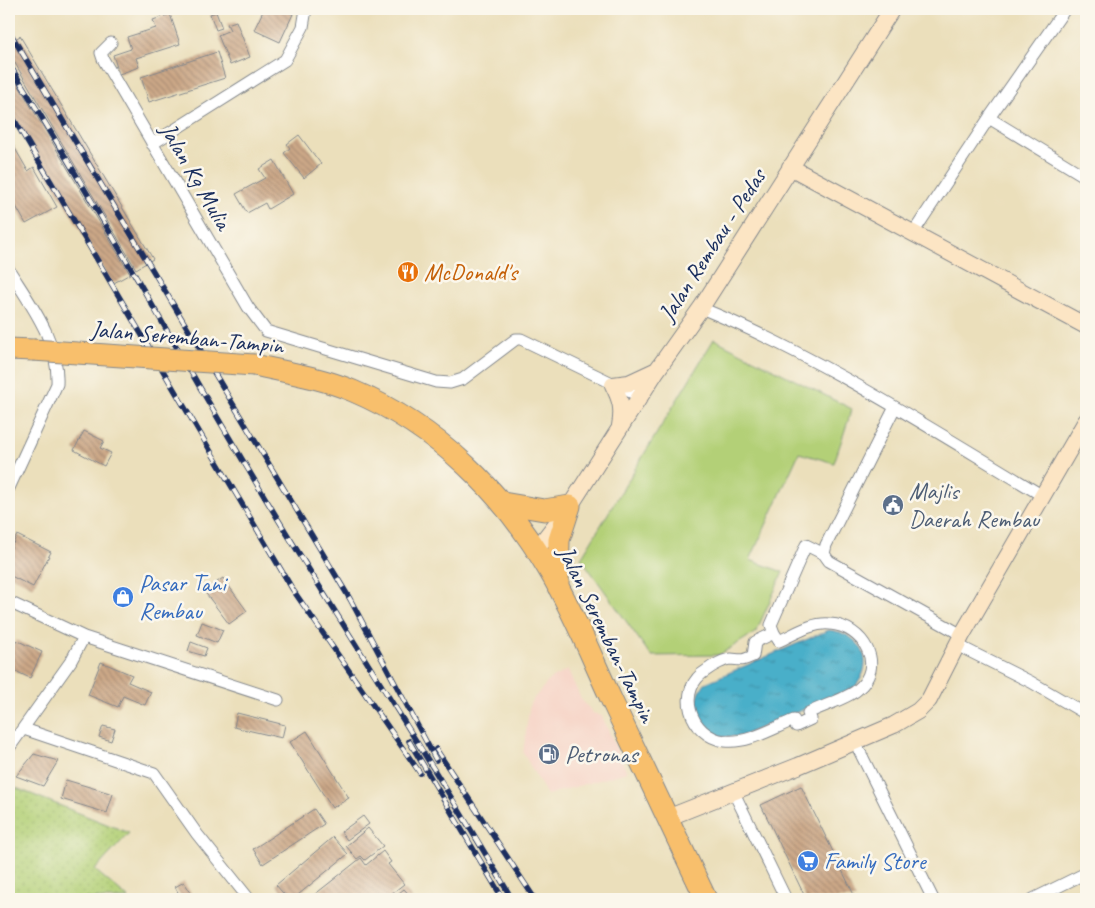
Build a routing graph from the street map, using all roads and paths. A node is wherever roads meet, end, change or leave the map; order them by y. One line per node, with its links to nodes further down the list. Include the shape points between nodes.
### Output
1 (306, 9): 6 (street, via 303,27 285,60)
2 (892, 9): 7 (street, Jalan Rembau - Pedas)
3 (1065, 9): 5 (street)
4 (111, 43): 6 (street, Jalan Kg Mulia, via 101,53 103,59)
5 (989, 118): 8 (street); 9 (street)
6 (152, 144): 15 (street, Jalan Kg Mulia, via 248,307 266,330 436,382 463,380 516,339 521,339)
7 (790, 167): 9 (street); 11 (street, Jalan Rembau - Pedas)
8 (1086, 178)
9 (913, 233): 12 (street)
10 (9, 270): 20 (street, via 50,340 58,368 56,384)
11 (701, 308): 14 (street, Jalan Rembau - Pedas); 17 (street, via 759,331)
12 (1086, 326)
13 (9, 349): 22 (highway, Jalan Seremban-Tampin, bridge, via 254,365 352,391 402,417 442,444 487,484)
14 (657, 370): 15 (street, via 629,383); 16 (street, Jalan Rembau - Pedas)
15 (613, 385): 16 (street); 19 (street, via 623,410)
16 (641, 397): 19 (street, Jalan Rembau - Pedas)
17 (895, 407): 21 (street); 25 (street)
18 (1086, 421): 21 (street)
19 (620, 430): 23 (street, Jalan Rembau - Pedas)
20 (9, 488)
21 (1043, 496): 30 (street)
22 (503, 504): 23 (highway, via 544,510); 24 (highway, Jalan Seremban-Tampin)
23 (570, 506): 24 (street, Jalan Rembau - Pedas); 26 (highway, via 559,540)
24 (536, 550): 26 (highway, Jalan Seremban-Tampin)
25 (824, 554): 28 (street, via 806,545 771,625); 30 (street, via 829,561)
26 (558, 587): 37 (highway, Jalan Seremban-Tampin)
27 (9, 602): 29 (street)
28 (774, 633): 28 (street, via 755,642 753,656 740,662 730,659 706,670 696,679 690,714 693,721 711,737 725,741 742,740 794,720 796,726 811,719 808,713 857,690 868,676 868,648 863,639 851,630 828,623 811,626 779,641)
29 (84, 637): 31 (street); 33 (street, via 71,662)
30 (959, 640): 32 (street); 34 (street, via 929,700 918,711)
31 (278, 700)
32 (1086, 714)
33 (24, 729): 35 (street); 39 (street, via 154,773)
34 (855, 742): 36 (street); 42 (street)
35 (9, 748)
36 (734, 793): 37 (street); 41 (street)
37 (667, 818): 40 (highway, Jalan Seremban-Tampin)
38 (1086, 873): 43 (street)
39 (249, 899)
40 (706, 899)
41 (786, 899)
42 (933, 899)
43 (1032, 899)

